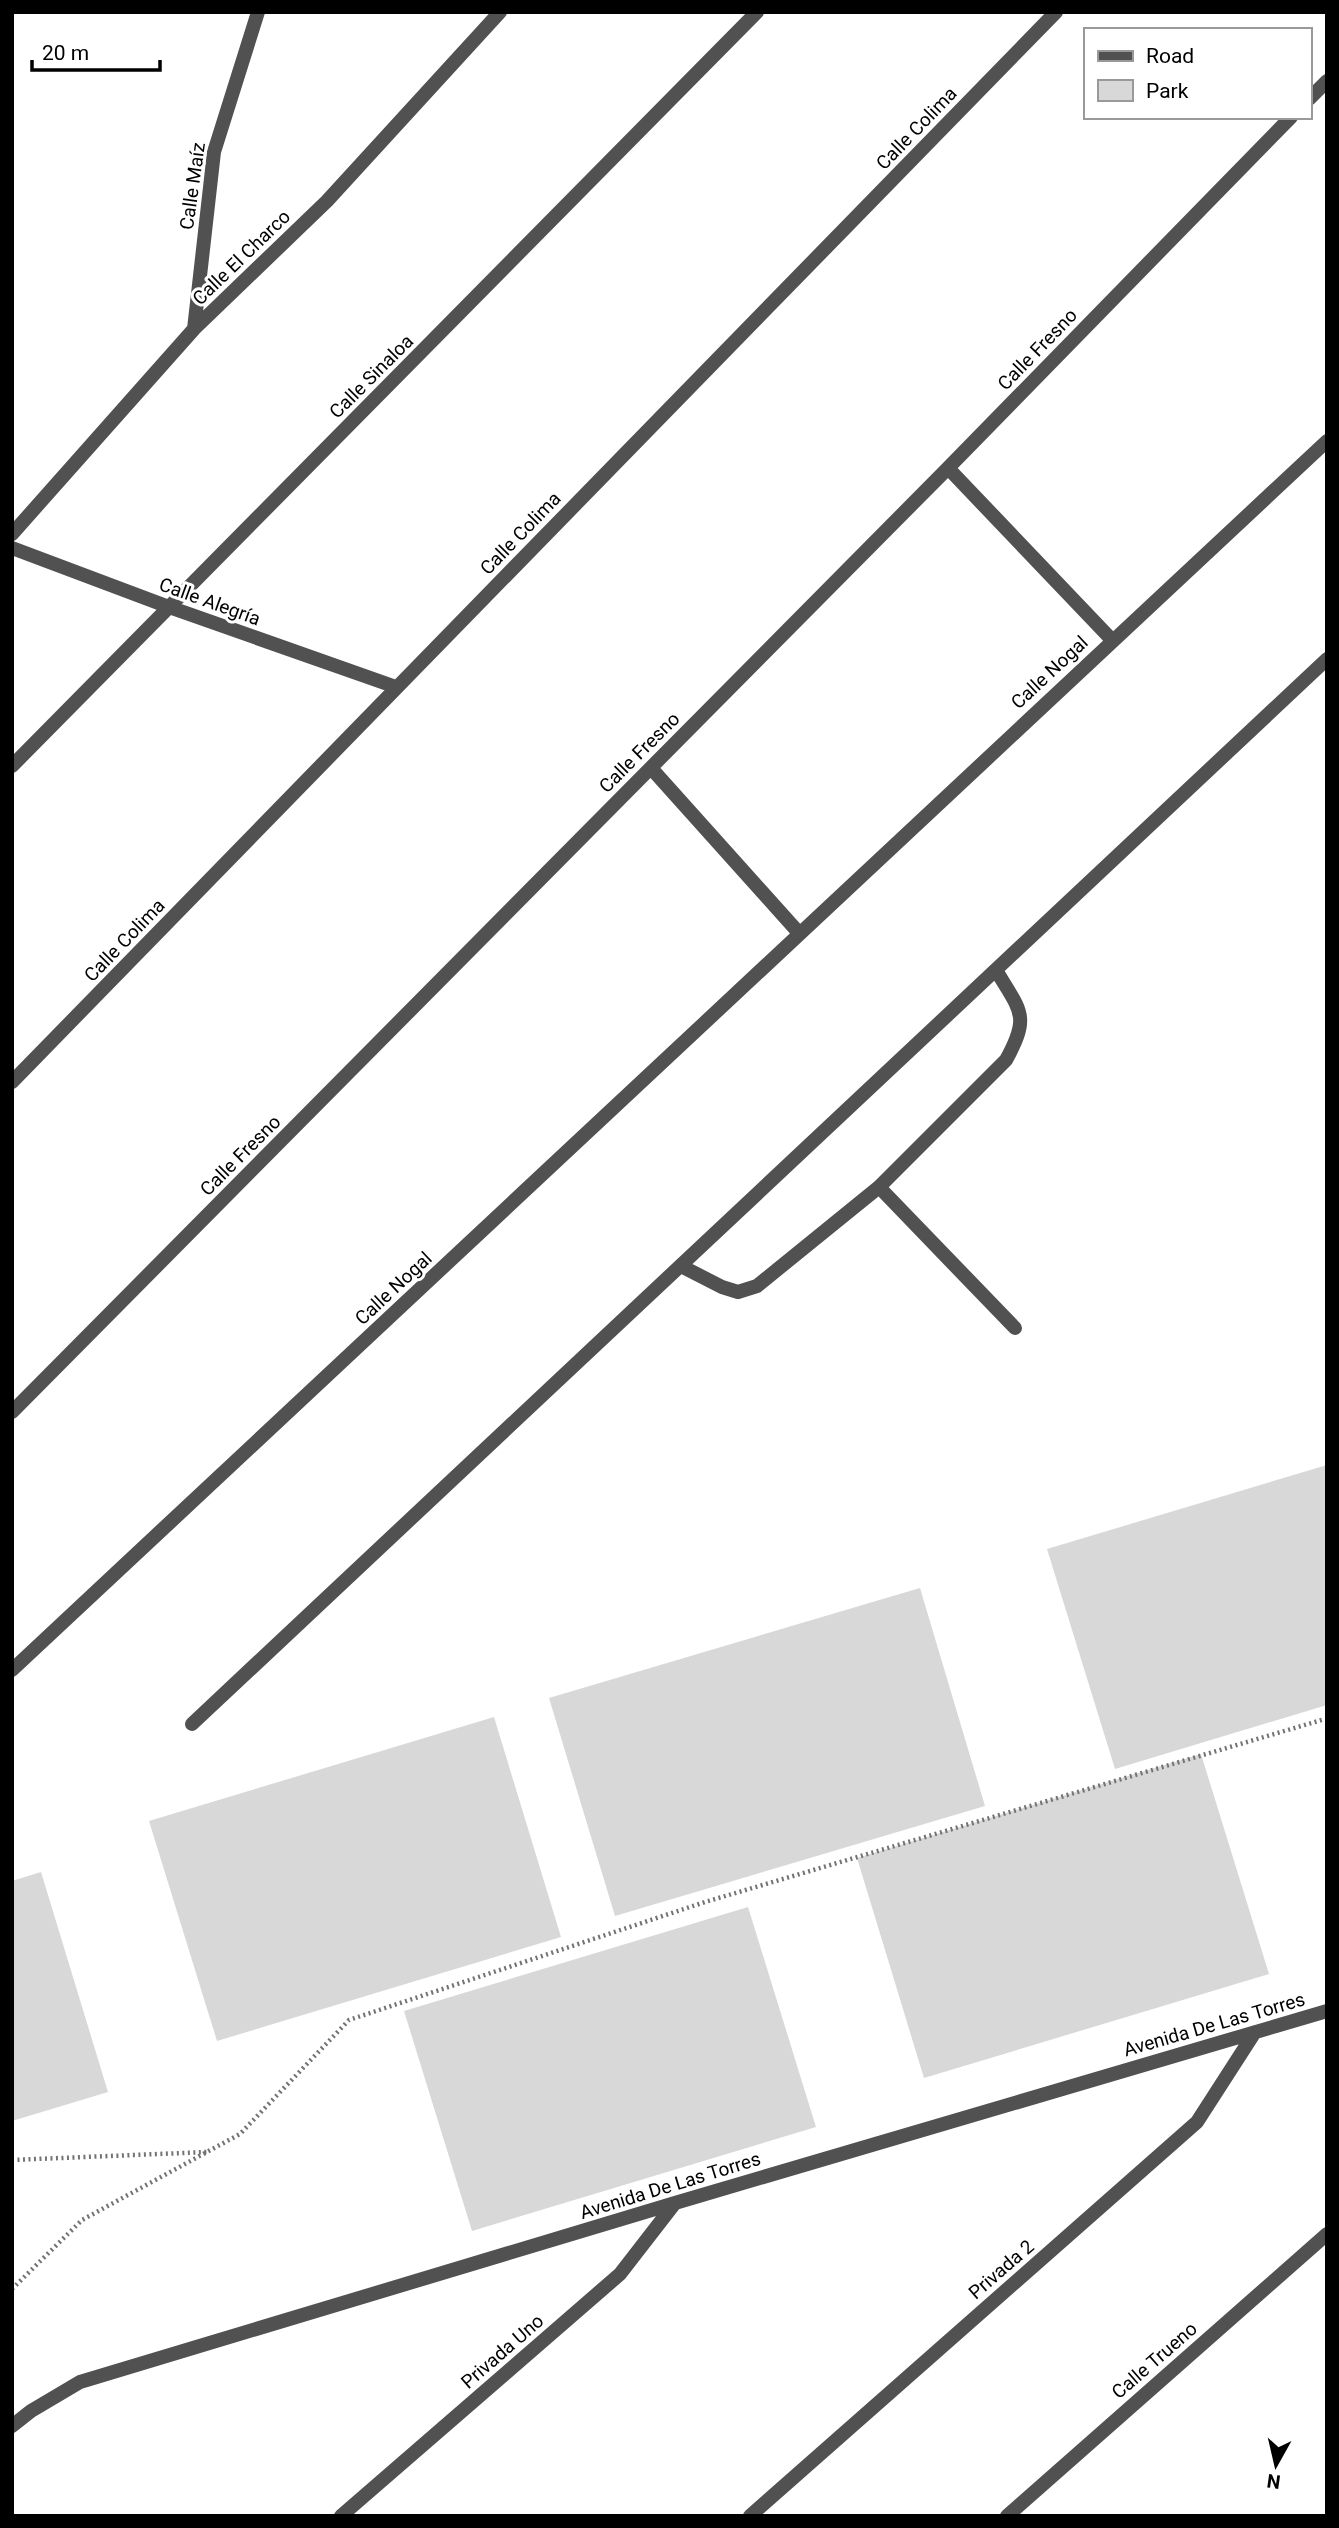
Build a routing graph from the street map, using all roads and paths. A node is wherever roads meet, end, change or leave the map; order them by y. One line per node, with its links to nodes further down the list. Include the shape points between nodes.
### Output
1 (258, 12): 8 (street, Calle Maíz, via 214,152)
2 (500, 12): 8 (street, Calle El Charco, via 327,201)
3 (757, 12): 13 (street, Calle Sinaloa)
4 (1056, 12): 16 (street, Calle Colima)
5 (1327, 81): 6 (street)
6 (1311, 97)
7 (1289, 119): 10 (street, Calle Fresno)
8 (194, 329): 11 (street, Calle El Charco)
9 (1327, 441): 14 (street, Calle Nogal)
10 (948, 468): 14 (street); 18 (street, Calle Fresno)
11 (12, 534)
12 (12, 548): 13 (street, Calle Alegría)
13 (169, 607): 16 (street, Calle Alegría); 17 (street, Calle Sinaloa)
14 (1112, 640): 19 (street, Calle Nogal)
15 (1327, 659): 20 (street)
16 (396, 687): 21 (street, Calle Colima)
17 (12, 766)
18 (651, 768): 19 (street); 25 (street, Calle Fresno)
19 (799, 933): 26 (street, Calle Nogal)
20 (996, 970): 22 (street, via 1021,1012 1019,1037 1006,1060); 23 (street)
21 (12, 1082)
22 (879, 1187): 23 (street, via 757,1286 738,1292); 24 (street)
23 (681, 1266): 28 (street)
24 (1015, 1328)
25 (12, 1412)
26 (12, 1670)
27 (1325, 1719): 31 (path, via 705,1902 349,2020 240,2134)
28 (192, 1724)
29 (1327, 2011): 30 (street, Avenida De Las Torres)
30 (1255, 2032): 33 (street, Avenida De Las Torres); 38 (street, Privada 2, via 1197,2122)
31 (208, 2152): 32 (path); 35 (path, via 82,2220)
32 (12, 2160)
33 (675, 2203): 36 (street, Avenida De Las Torres, via 80,2382); 37 (street, Privada Uno, via 620,2274)
34 (1327, 2234): 39 (street, Calle Trueno)
35 (12, 2289)
36 (12, 2426)
37 (341, 2516)
38 (750, 2516)
39 (1007, 2516)

